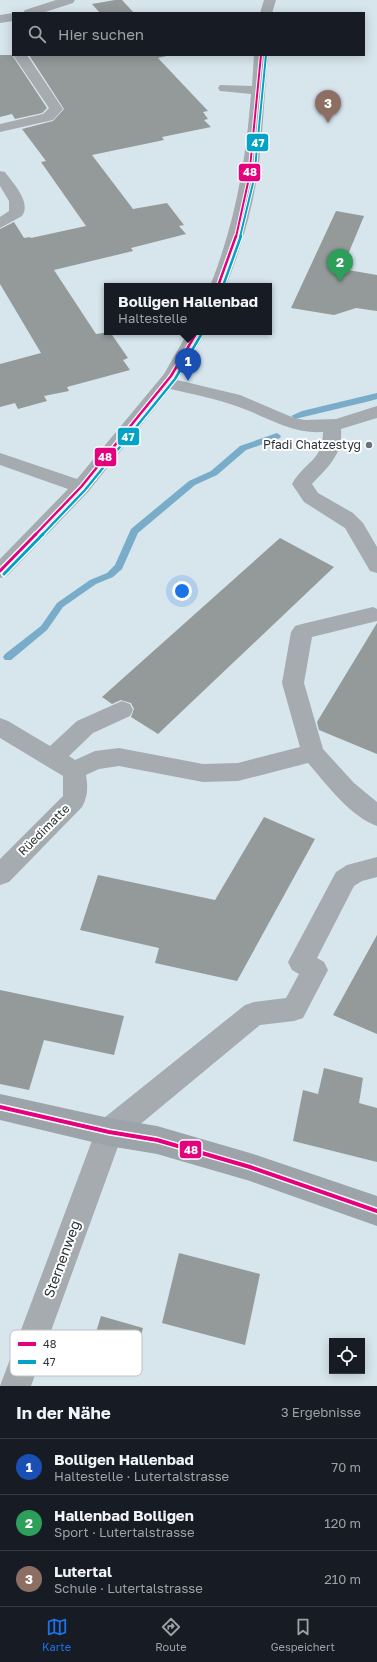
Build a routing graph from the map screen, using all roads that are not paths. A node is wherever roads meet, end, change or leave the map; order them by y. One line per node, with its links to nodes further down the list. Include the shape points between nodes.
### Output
1 (69, 0): 3 (street)
2 (270, 0): 4 (street)
3 (32, 12)
4 (266, 12)
5 (12, 17): 6 (street)
6 (0, 19)
7 (21, 56): 11 (street, via 56,109 48,117)
8 (261, 56): 10 (street)
9 (225, 88): 10 (street)
10 (258, 90): 14 (street, via 246,195 229,259)
11 (0, 128)
12 (0, 175): 13 (street, via 17,201 17,213)
13 (0, 222)
14 (219, 283)
15 (195, 335): 16 (street)
16 (166, 383): 18 (street, via 218,394 293,423); 20 (street)
17 (377, 412): 18 (street)
18 (332, 427): 21 (street, via 332,444 326,458 302,484 311,497 351,523)
19 (0, 459): 20 (street)
20 (81, 487): 22 (street)
21 (377, 566)
22 (0, 571)
23 (373, 615): 26 (street, via 302,632 293,682)
24 (122, 710): 27 (street, via 85,727)
25 (0, 727): 27 (street)
26 (313, 753): 28 (street, via 238,772 203,773 119,757 95,760); 29 (street, via 346,790)
27 (52, 758): 28 (street)
28 (74, 771): 31 (street, Rüedimatte, via 74,800)
29 (377, 816)
30 (377, 867): 33 (street, via 356,872 345,879 301,962 315,970 294,1009 254,1014)
31 (0, 874)
32 (0, 1107): 33 (main road)
33 (109, 1132): 34 (main road, via 157,1140 250,1167); 35 (street, Sternenweg)
34 (377, 1211)
35 (36, 1330)
36 (19, 1376): 37 (street, Sternenweg)
37 (15, 1386)

